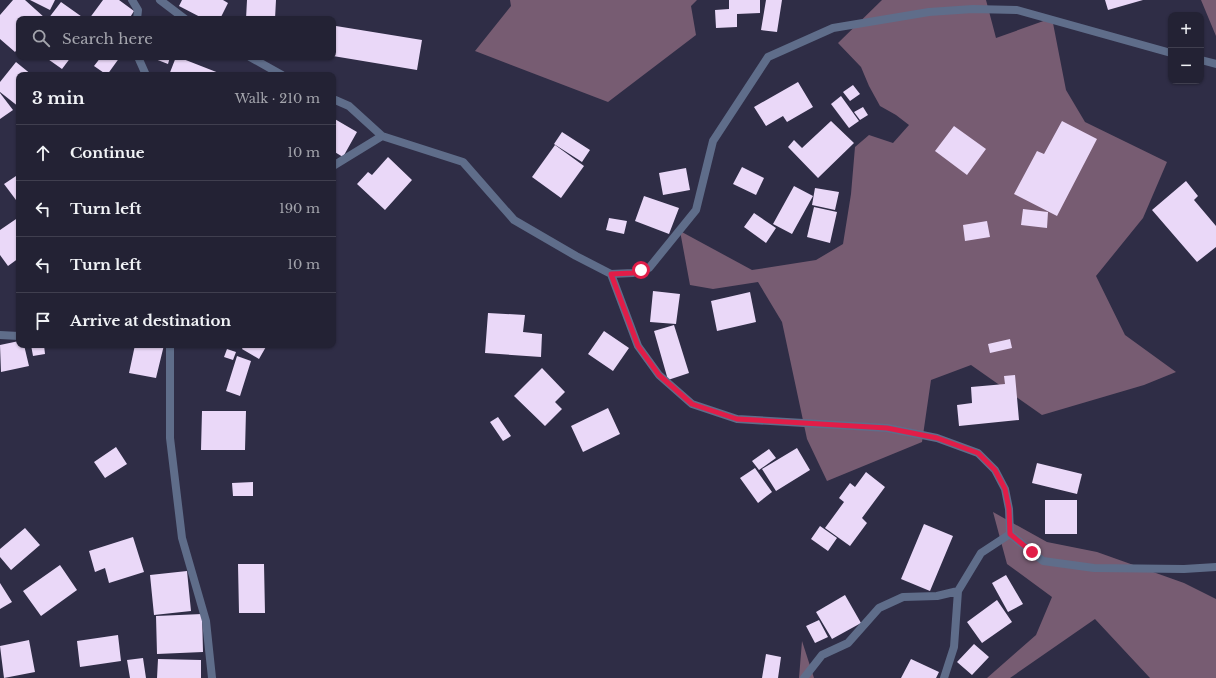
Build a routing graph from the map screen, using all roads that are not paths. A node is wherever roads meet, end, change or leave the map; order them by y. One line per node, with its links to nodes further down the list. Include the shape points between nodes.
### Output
1 (132, 0): 3 (street, via 138,10)
2 (160, 0): 4 (street)
3 (137, 16)
4 (180, 16)
5 (1168, 52): 15 (street, via 1017,10 973,8 929,12 833,28 768,57 713,141 696,210 649,268 633,273)
6 (139, 60): 10 (street)
7 (255, 60): 11 (street)
8 (1204, 61): 9 (street)
9 (1216, 64)
10 (145, 72)
11 (277, 72)
12 (336, 100): 13 (street, via 349,106)
13 (382, 136): 14 (street); 15 (street, via 463,162 514,220)
14 (336, 164)
15 (611, 274): 19 (street, via 638,346 659,375 692,404 737,419 887,428 937,438 978,453 995,470 1005,489)
16 (0, 335): 17 (street)
17 (16, 336)
18 (170, 348): 22 (street, via 170,438 182,538 206,621)
19 (1010, 534): 20 (street, via 1043,561 1094,568); 21 (street, via 981,553)
20 (1216, 567)
21 (958, 591): 23 (street, via 936,596 903,597 879,608 848,643 822,655); 24 (street, via 954,647)
22 (212, 678)
23 (804, 678)
24 (944, 678)

